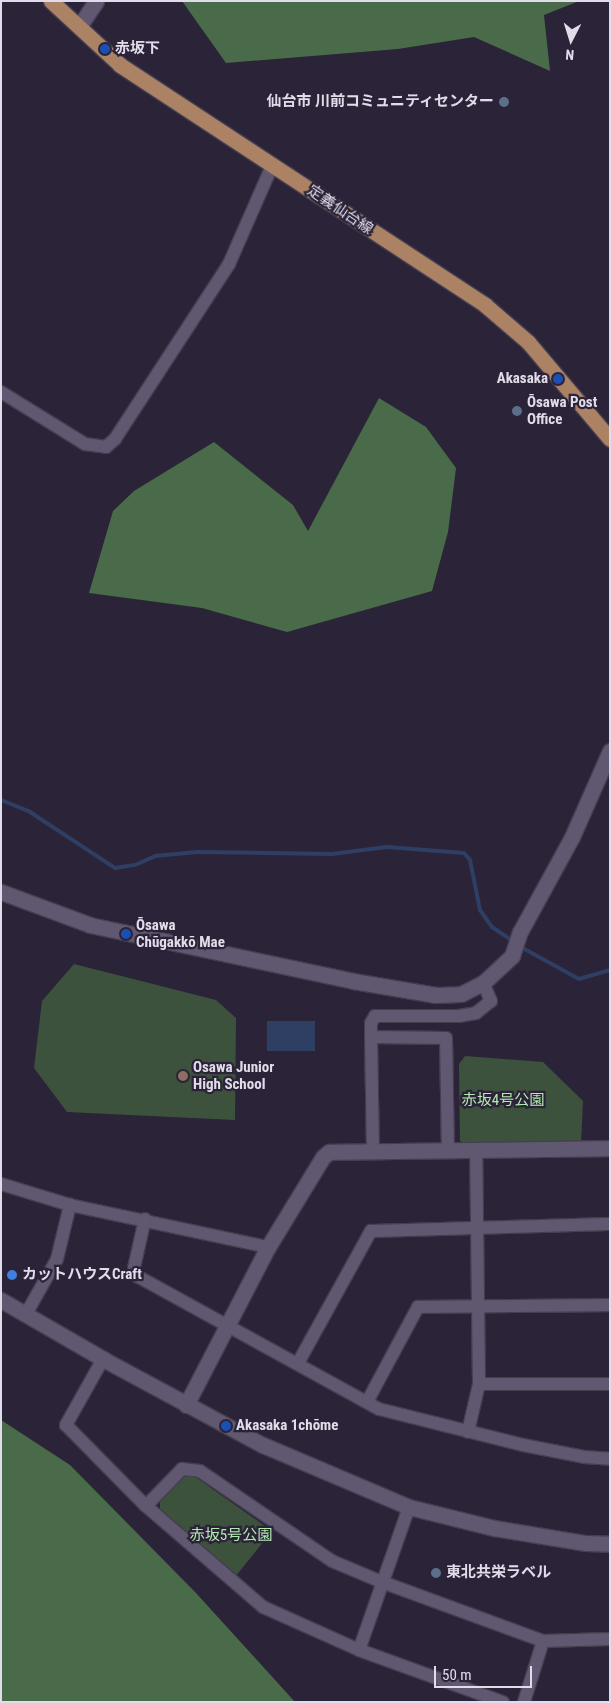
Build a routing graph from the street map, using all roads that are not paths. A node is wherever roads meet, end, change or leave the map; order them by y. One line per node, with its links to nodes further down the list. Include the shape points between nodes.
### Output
1 (51, 1): 3 (main road, 定義仙台線)
2 (96, 1): 3 (street)
3 (80, 25): 4 (main road, 定義仙台線, via 120,65)
4 (272, 166): 5 (street, via 229,264 115,439 106,447 86,444); 6 (main road, 定義仙台線, via 485,305 528,342)
5 (1, 392)
6 (610, 439)
7 (610, 751): 9 (street, via 572,837 520,932 512,956)
8 (1, 892): 9 (street, via 90,925 353,981 436,995 461,994)
9 (482, 983): 10 (street, via 491,1001 476,1013 374,1016 370,1023)
10 (371, 1038): 13 (street, via 446,1038); 14 (street)
11 (610, 1148): 12 (street)
12 (476, 1149): 13 (street); 19 (street)
13 (448, 1150): 14 (street)
14 (373, 1152): 20 (street, via 329,1152 322,1157)
15 (1, 1184): 16 (street)
16 (70, 1205): 17 (street); 24 (street, via 57,1259)
17 (145, 1219): 20 (street); 25 (street, via 134,1268 138,1276)
18 (610, 1224): 19 (street)
19 (477, 1228): 23 (street); 27 (street, via 371,1231)
20 (268, 1247): 25 (street)
21 (1, 1300): 24 (street)
22 (610, 1305): 23 (street)
23 (477, 1306): 28 (street); 30 (street, via 418,1307)
24 (26, 1314): 26 (street)
25 (228, 1323): 27 (street); 31 (street)
26 (103, 1359): 31 (street); 34 (street, via 66,1425)
27 (298, 1362): 30 (street)
28 (479, 1384): 29 (street); 32 (street)
29 (610, 1384)
30 (367, 1402): 32 (street, via 379,1409)
31 (186, 1405): 35 (street, via 263,1445)
32 (468, 1432): 33 (street, via 576,1456)
33 (610, 1459)
34 (146, 1506): 37 (street, via 182,1469 200,1471 332,1561); 40 (street, via 263,1608)
35 (409, 1507): 36 (street, via 494,1528); 37 (street)
36 (610, 1544)
37 (382, 1582): 39 (street); 40 (street)
38 (610, 1639): 39 (street)
39 (543, 1641): 42 (street)
40 (359, 1650): 41 (street)
41 (503, 1702)
42 (524, 1702)

